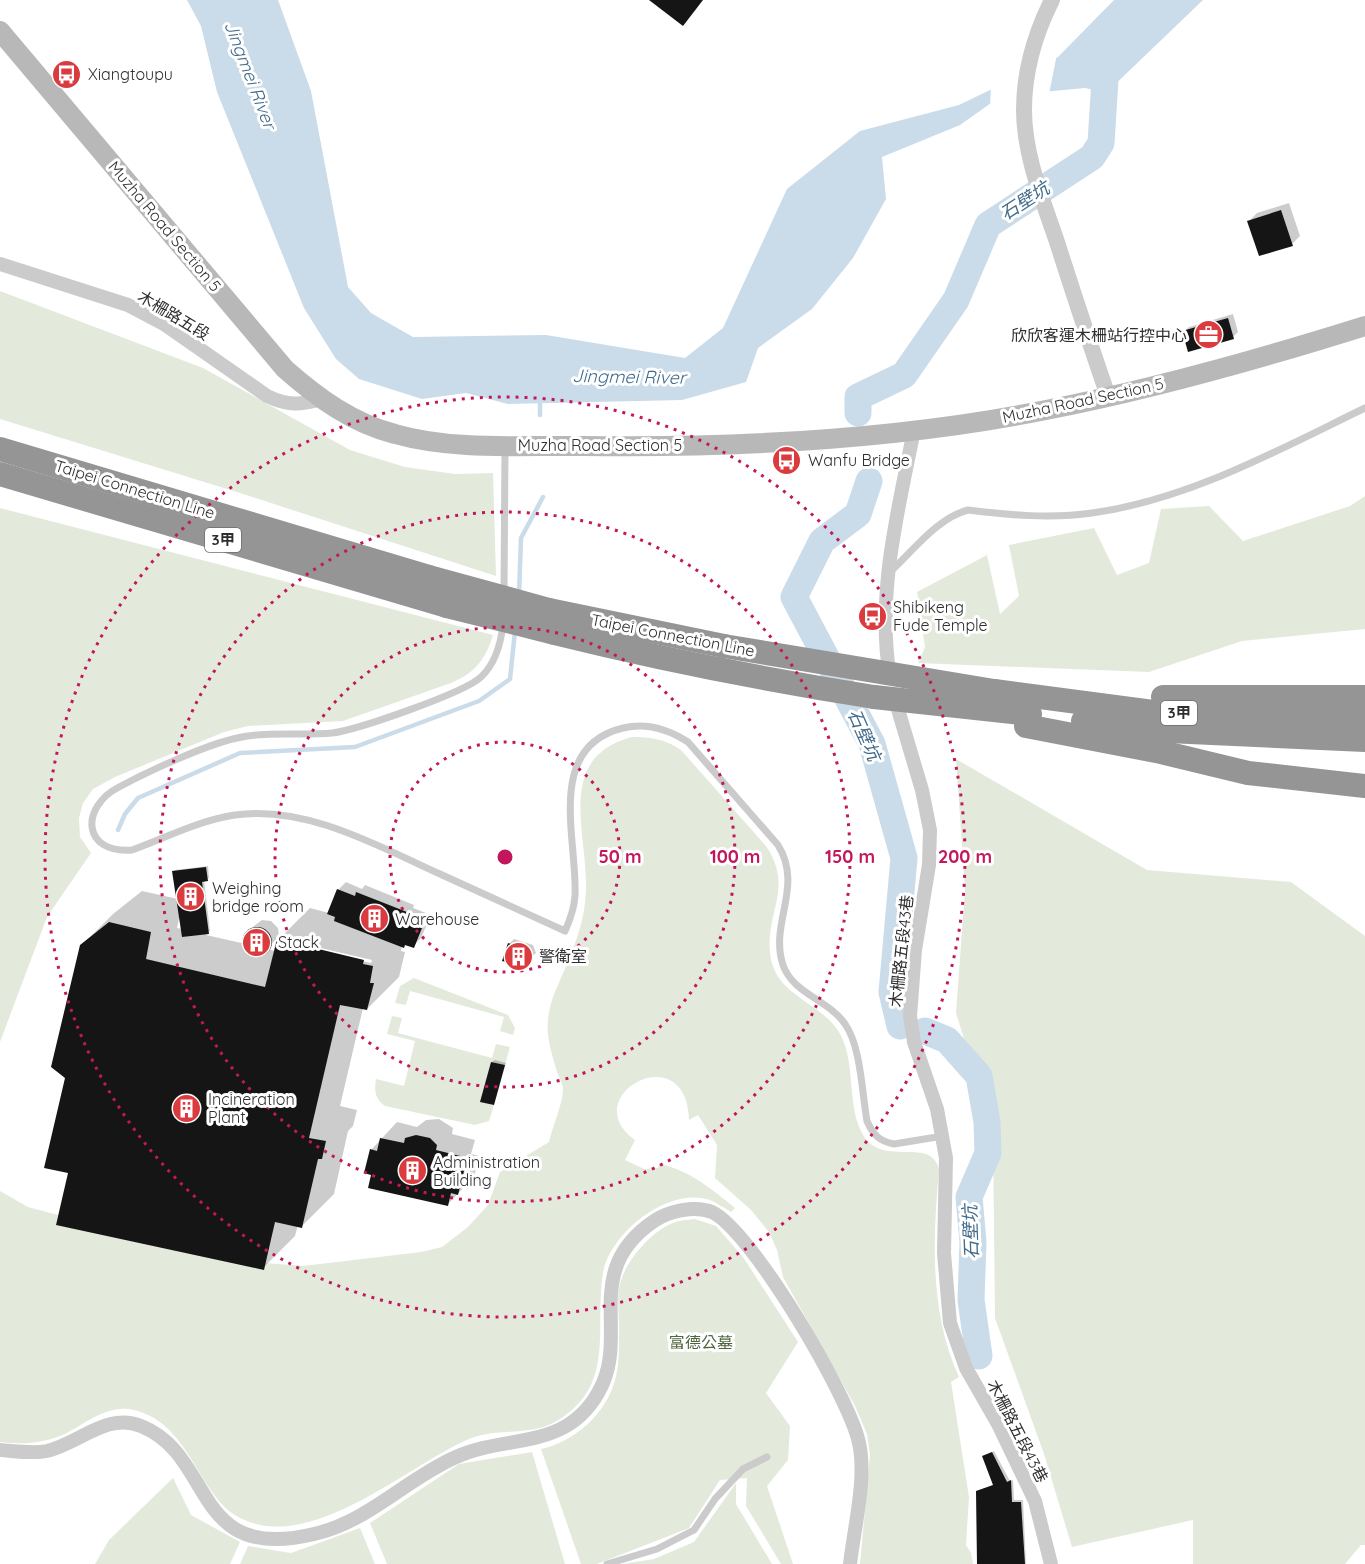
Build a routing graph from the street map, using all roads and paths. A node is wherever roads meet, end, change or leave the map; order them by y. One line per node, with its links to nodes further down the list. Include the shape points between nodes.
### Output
1 (1052, 0): 5 (street, via 1029,65 1026,132 1038,185)
2 (0, 31): 6 (main road, Muzha Road Section 5, via 285,369)
3 (0, 264): 6 (street, 木柵路五段, via 128,305 164,324 283,404 293,406)
4 (1365, 326): 5 (main road, Muzha Road Section 5, via 1256,359)
5 (1108, 396): 8 (main road, Muzha Road Section 5)
6 (322, 399): 9 (main road, Muzha Road Section 5, via 358,421 401,436 445,443)
7 (1365, 408): 12 (lane, via 1266,456 1141,503 1091,514 1019,516 960,512)
8 (914, 430): 9 (main road, Muzha Road Section 5, via 759,444); 12 (street, 木柵路五段43巷)
9 (505, 445): 13 (lane)
10 (0, 449): 16 (highway, Taipei Connection Line / 3甲, bridge, via 549,610 724,646 994,691)
11 (0, 474): 16 (highway, Taipei Connection Line / 3甲, bridge, via 447,606 555,633 874,697)
12 (888, 573): 22 (street, 木柵路五段43巷, via 885,612 889,669 930,830 929,865 912,978 912,1031)
13 (504, 602)
14 (504, 614): 22 (lane, via 495,658 472,684 335,732 227,740 105,794 92,813 93,833 107,848 132,850 213,819 256,813 283,816 376,844 565,932 575,898 569,798 578,764 598,739 614,730 656,727 674,733 688,742 786,858 789,888 779,951 784,968 795,984 845,1023 855,1048 872,1132 894,1144)
15 (1365, 697): 16 (highway)
16 (1029, 712): 17 (highway, Taipei Connection Line / 3甲); 18 (highway, Taipei Connection Line / 3甲, via 1146,730); 19 (highway, via 1161,752 1248,773)
17 (1365, 720)
18 (1365, 740)
19 (1332, 781): 20 (highway); 21 (highway)
20 (1365, 781)
21 (1365, 786)
22 (943, 1136): 27 (street, 木柵路五段43巷, via 948,1173 944,1275 953,1335 1035,1501)
23 (0, 1450): 26 (street, via 42,1452 112,1422 129,1422 147,1429 170,1446 211,1508 238,1530 268,1540 328,1531 363,1515 458,1456 550,1436 576,1418 593,1401 606,1374 612,1274 627,1248 663,1216 687,1210 711,1212 729,1225 771,1279 844,1401 858,1437 861,1469)
24 (767, 1456): 25 (lane, via 743,1469 715,1499 694,1530 657,1549)
25 (607, 1564)
26 (850, 1564)
27 (1051, 1564)

